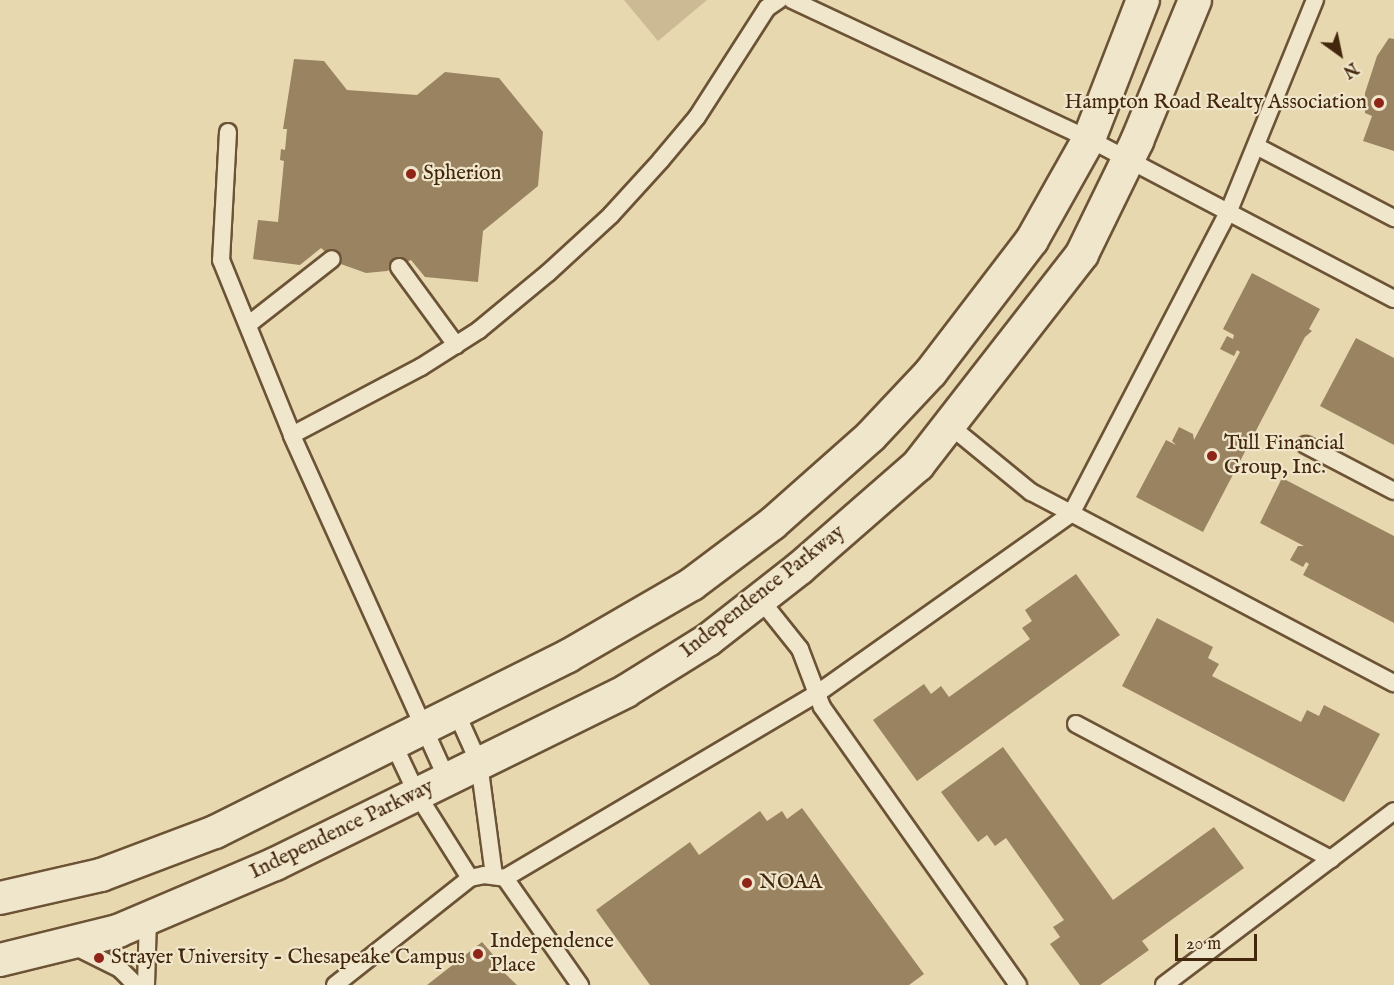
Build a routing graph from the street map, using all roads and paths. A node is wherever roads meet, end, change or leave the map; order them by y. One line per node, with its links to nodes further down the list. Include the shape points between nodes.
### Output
1 (780, 0): 16 (lane, via 767,8 697,117 611,215 548,273)
2 (792, 0): 7 (lane)
3 (1143, 0): 7 (street)
4 (1195, 0): 9 (street, Independence Parkway)
5 (1315, 0): 8 (lane)
6 (228, 132): 15 (lane, via 221,260)
7 (1089, 139): 9 (lane); 25 (street, via 1032,240 984,306 923,380 813,490 692,584)
8 (1256, 146): 10 (lane); 11 (lane)
9 (1127, 161): 10 (lane); 17 (street, Independence Parkway, via 1082,254)
10 (1228, 213): 14 (lane); 21 (lane)
11 (1394, 218)
12 (332, 259): 15 (lane)
13 (399, 267): 16 (lane)
14 (1394, 299)
15 (249, 324): 18 (lane)
16 (456, 345): 18 (lane)
17 (950, 425): 21 (lane, via 1005,474); 22 (street, Independence Parkway, via 918,465)
18 (292, 435): 27 (lane)
19 (1306, 445): 20 (lane)
20 (1394, 491)
21 (1071, 514): 23 (lane); 24 (lane)
22 (760, 599): 24 (lane, via 800,649); 29 (street, Independence Parkway, via 708,640 626,691)
23 (1394, 683)
24 (815, 695): 34 (lane); 44 (lane)
25 (456, 712): 27 (street); 29 (lane)
26 (1076, 724): 33 (lane)
27 (423, 728): 28 (street); 30 (lane)
28 (393, 743): 31 (lane); 36 (street, via 178,848 101,875)
29 (480, 763): 30 (street, Independence Parkway); 34 (lane)
30 (447, 779): 31 (street, Independence Parkway)
31 (417, 794): 35 (lane); 37 (street, Independence Parkway, via 275,864)
32 (1394, 811): 33 (lane)
33 (1331, 859): 45 (lane)
34 (499, 877): 35 (lane); 43 (lane)
35 (470, 878): 42 (lane)
36 (0, 898)
37 (148, 918): 38 (street, Independence Parkway, via 118,931); 41 (lane)
38 (69, 943): 39 (street, Independence Parkway); 40 (lane, via 120,969)
39 (0, 960)
40 (136, 985)
41 (146, 985)
42 (335, 985)
43 (580, 985)
44 (1018, 985)
45 (1164, 985)

